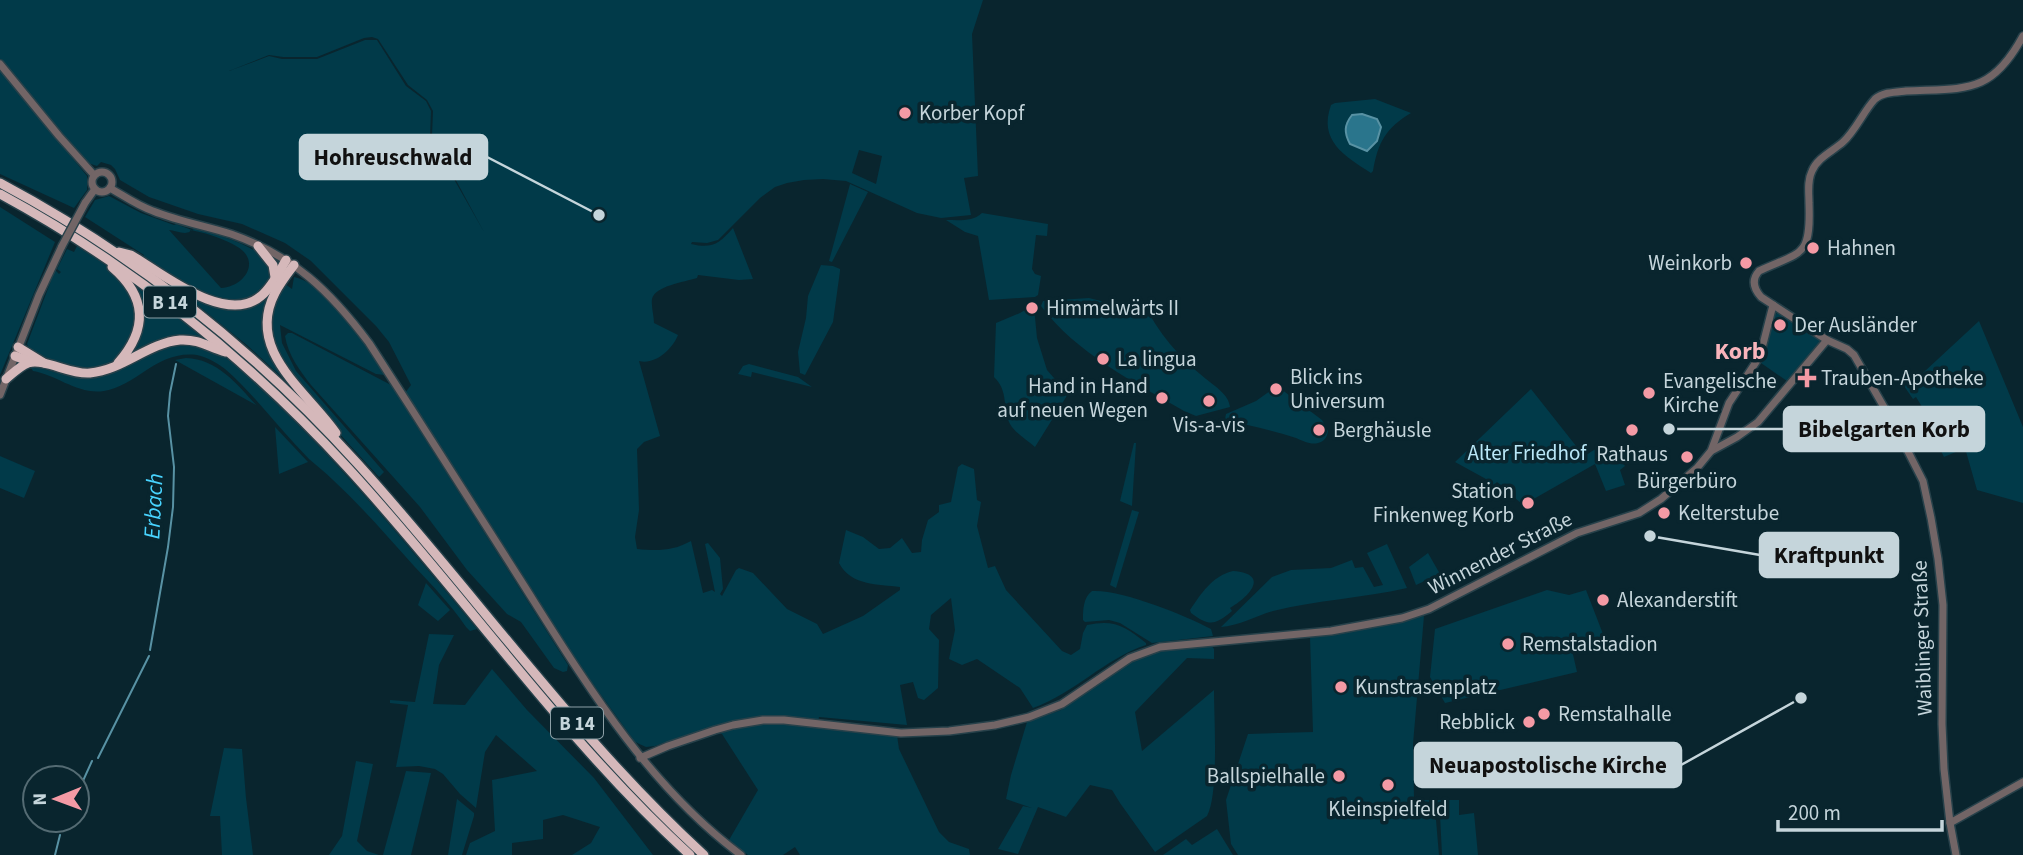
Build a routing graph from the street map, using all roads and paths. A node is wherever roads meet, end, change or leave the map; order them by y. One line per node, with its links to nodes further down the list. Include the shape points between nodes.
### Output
1 (2023, 36): 12 (street, Waiblinger Straße, via 1995,74 1973,85 1895,92 1876,99 1848,136 1812,169 1805,245 1790,259 1759,271 1755,288)
2 (0, 64): 3 (street)
3 (94, 175): 5 (street, via 109,174); 6 (street)
4 (0, 183): 9 (highway, B 14, via 54,213)
5 (110, 188): 6 (street, via 104,192); 8 (street, via 150,211)
6 (95, 189): 14 (street, bridge, via 49,270)
7 (0, 194): 9 (highway, B 14)
8 (258, 246): 10 (street); 11 (highway, via 273,265)
9 (109, 253): 11 (highway, via 131,255 204,298 229,306 256,300); 15 (highway, B 14); 18 (highway, via 109,264 132,289 139,309 134,341); 23 (highway, B 14, via 179,297 236,344)
10 (290, 263): 11 (highway); 23 (highway, via 271,302 267,325 271,348 282,368 335,431); 27 (street, via 335,300 369,343 576,668)
11 (275, 278)
12 (1773, 305): 13 (street, Waiblinger Straße); 21 (street, Winnender Straße, via 1760,356 1729,403)
13 (1827, 340): 22 (street, via 1758,422); 29 (street, Waiblinger Straße, via 1847,349 1857,360 1923,481 1943,605 1942,723)
14 (16, 351): 16 (highway); 17 (highway); 19 (street)
15 (232, 353): 18 (highway, via 178,340); 25 (highway, B 14, via 303,420)
16 (30, 362): 17 (highway); 19 (highway)
17 (44, 363): 18 (highway, via 88,373)
18 (117, 364)
19 (6, 379): 20 (street)
20 (0, 395)
21 (1720, 432): 22 (street); 24 (street, Winnender Straße)
22 (1728, 441): 24 (street)
23 (342, 447): 25 (highway, B 14, via 417,532)
24 (1711, 451): 27 (street, Winnender Straße, via 1697,468 1639,513 1577,533 1415,614 1331,631 1160,647 1130,658 1062,704 995,725 901,733 764,720 733,724)
25 (482, 618): 26 (highway, B 14)
26 (494, 633): 30 (highway, B 14, via 592,755); 31 (highway, B 14)
27 (640, 758): 32 (street)
28 (2023, 782): 29 (street)
29 (1950, 823): 33 (street, Waiblinger Straße)
30 (690, 855)
31 (704, 855)
32 (741, 855)
33 (1956, 855)

